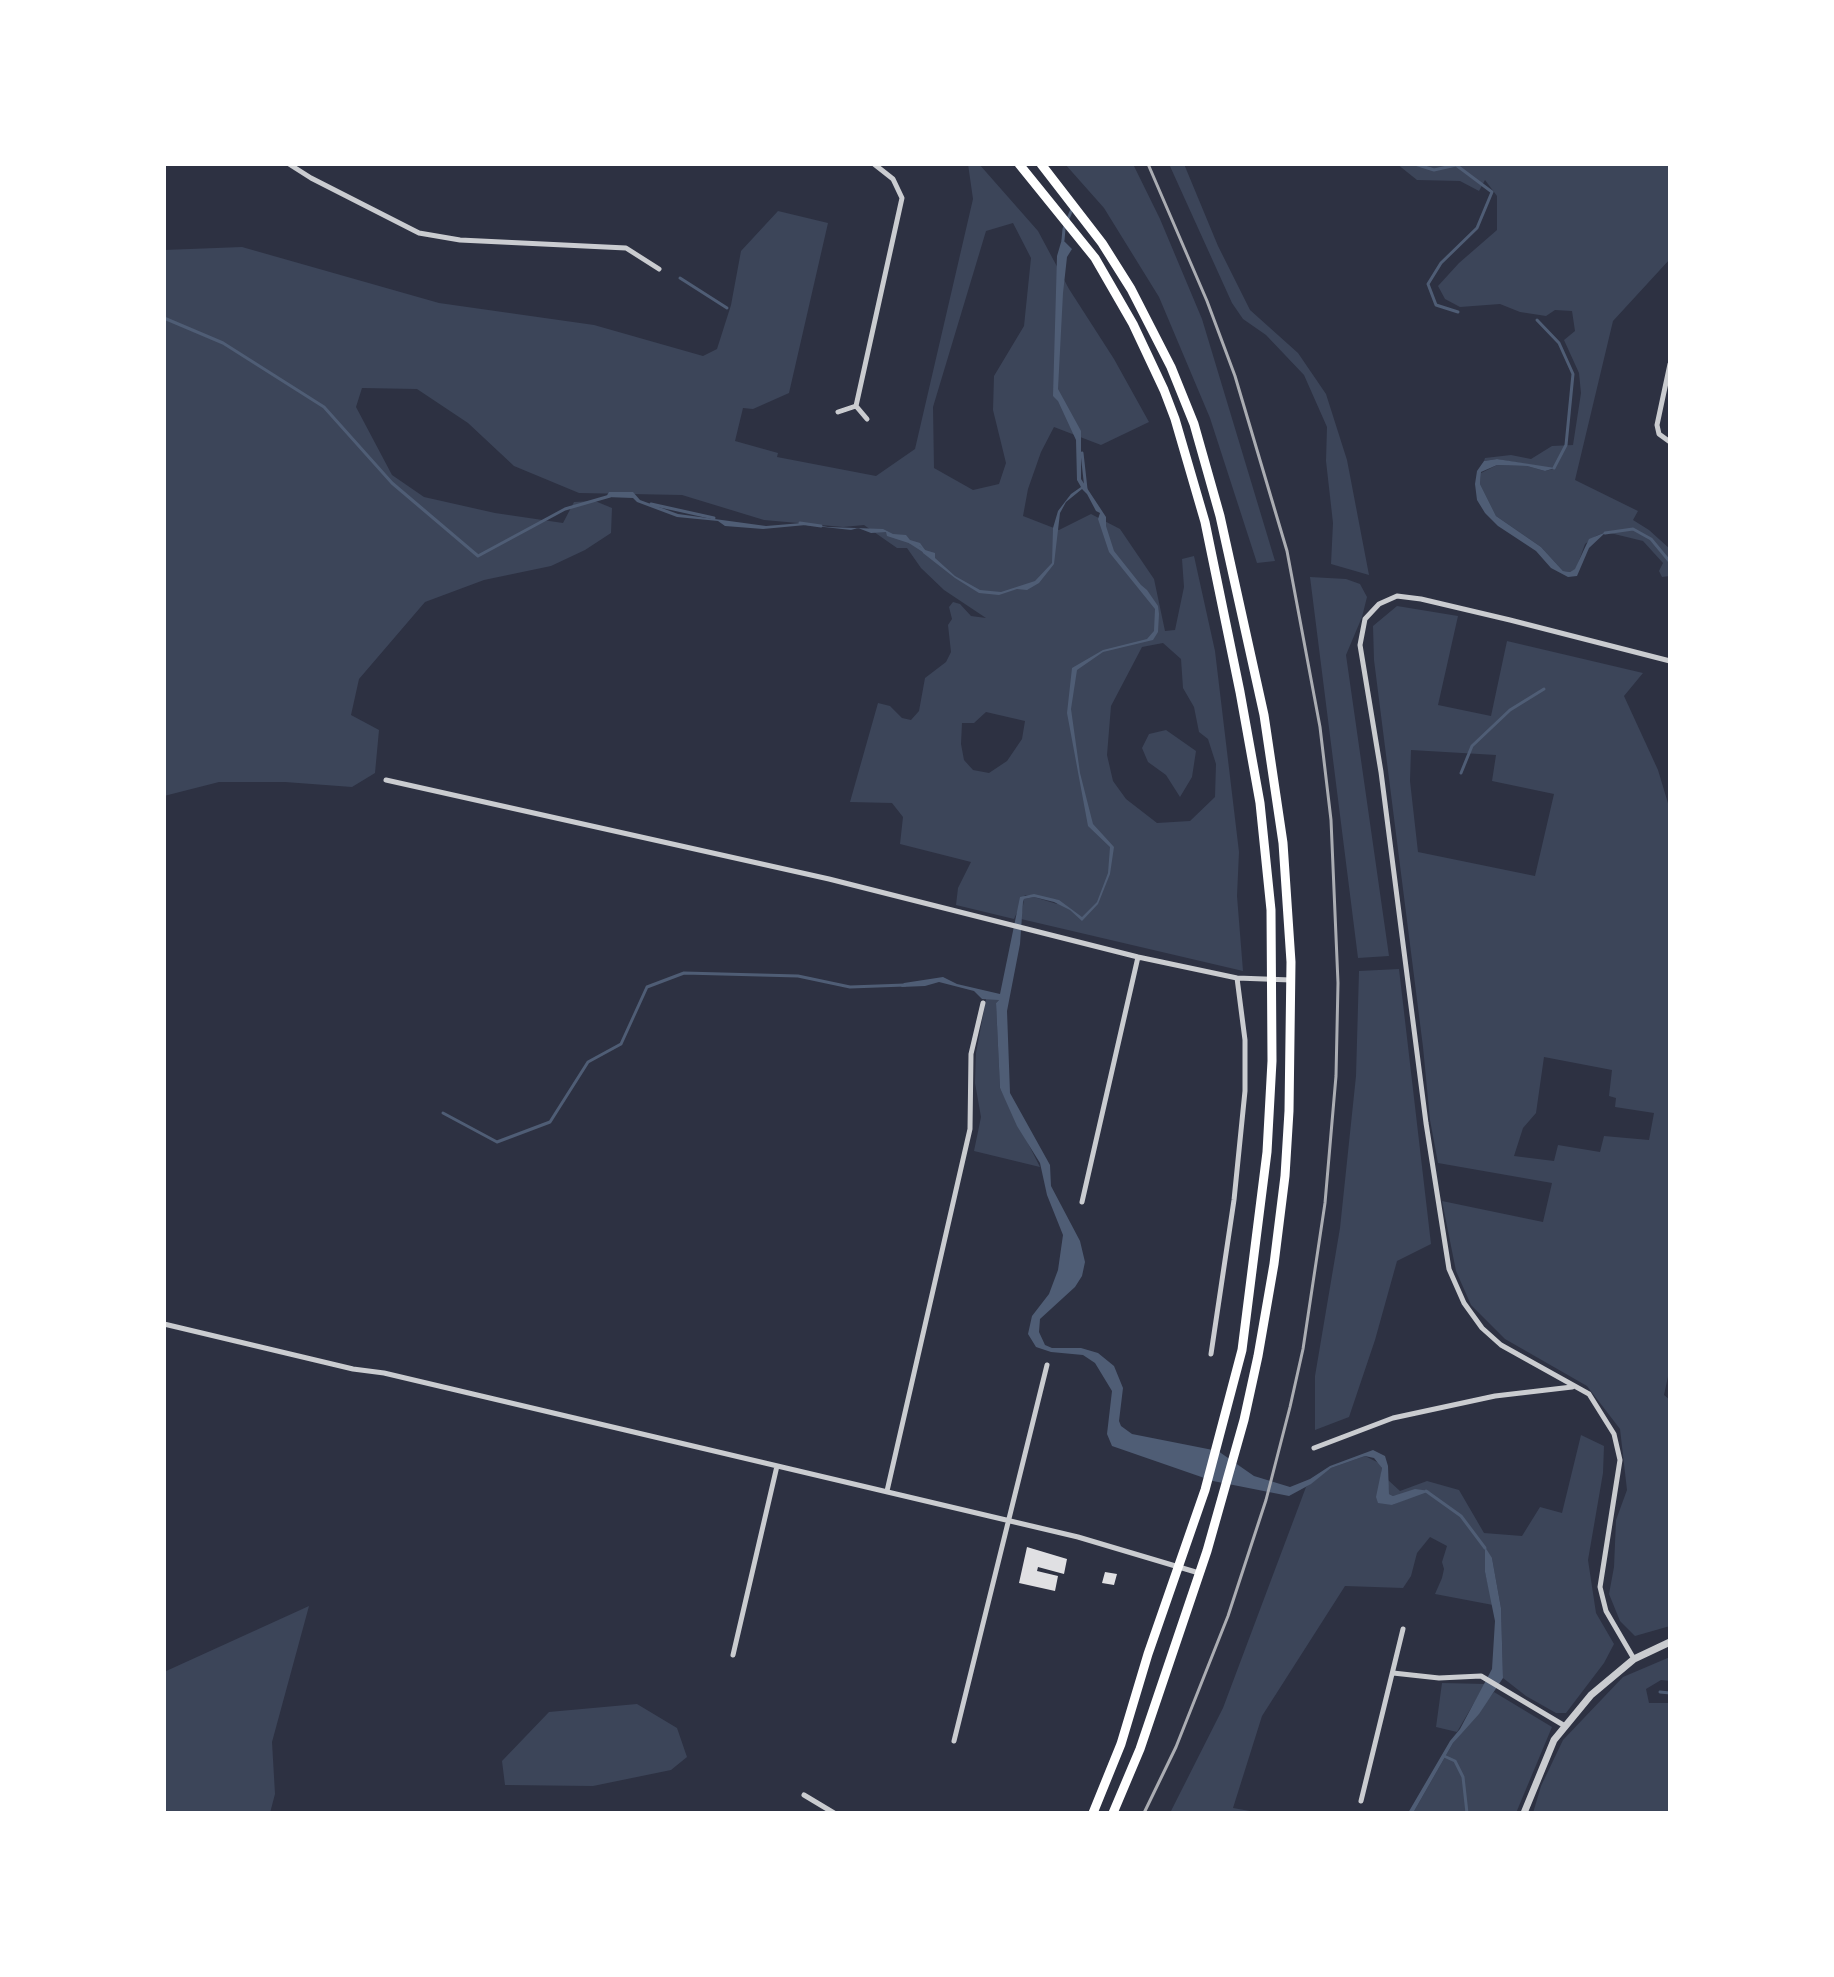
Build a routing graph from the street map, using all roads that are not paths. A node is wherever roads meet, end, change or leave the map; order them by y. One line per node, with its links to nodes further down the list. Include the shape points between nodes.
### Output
1 (289, 164): 5 (street, via 419,233 460,240 626,248)
2 (874, 164): 7 (street, via 893,179 902,198)
3 (1019, 164): 15 (main road, via 1095,258 1133,324 1164,390 1202,509 1260,803)
4 (1041, 164): 16 (main road, via 1102,243 1144,312 1194,424 1268,740 1283,843)
5 (659, 269)
6 (1670, 364): 10 (street, via 1657,425)
7 (856, 406): 8 (street); 9 (street)
8 (838, 412)
9 (867, 419)
10 (1670, 442)
11 (1670, 661): 22 (street, via 1397,596 1379,604 1365,619 1360,645 1449,1269 1482,1328 1501,1345)
12 (386, 780): 13 (street, via 829,879)
13 (1138, 957): 14 (street); 18 (street)
14 (1237, 978): 15 (street); 20 (street, via 1245,1091)
15 (1272, 978): 16 (street); 27 (main road, via 1267,1152 1242,1350)
16 (1292, 980): 28 (main road, via 1288,1133 1263,1334 1238,1446)
17 (983, 1003): 25 (street, via 971,1054 970,1129)
18 (1082, 1202)
19 (164, 1324): 24 (street)
20 (1211, 1354)
21 (1047, 1365): 26 (street)
22 (1576, 1386): 23 (street, via 1495,1396 1393,1418); 32 (street, via 1599,1407 1620,1460 1600,1587 1606,1611)
23 (1314, 1448)
24 (777, 1466): 25 (street); 31 (street)
25 (887, 1491): 26 (street)
26 (1009, 1521): 27 (street); 35 (street)
27 (1179, 1567): 28 (street); 39 (main road)
28 (1199, 1573): 40 (main road)
29 (1403, 1629): 33 (street)
30 (1670, 1642): 32 (street)
31 (733, 1655)
32 (1634, 1659): 34 (street, via 1597,1689)
33 (1393, 1673): 34 (street, via 1481,1676); 37 (street)
34 (1565, 1726): 41 (street)
35 (954, 1741)
36 (804, 1795): 38 (street)
37 (1361, 1801)
38 (834, 1813)
39 (1093, 1813)
40 (1113, 1813)
41 (1524, 1813)

